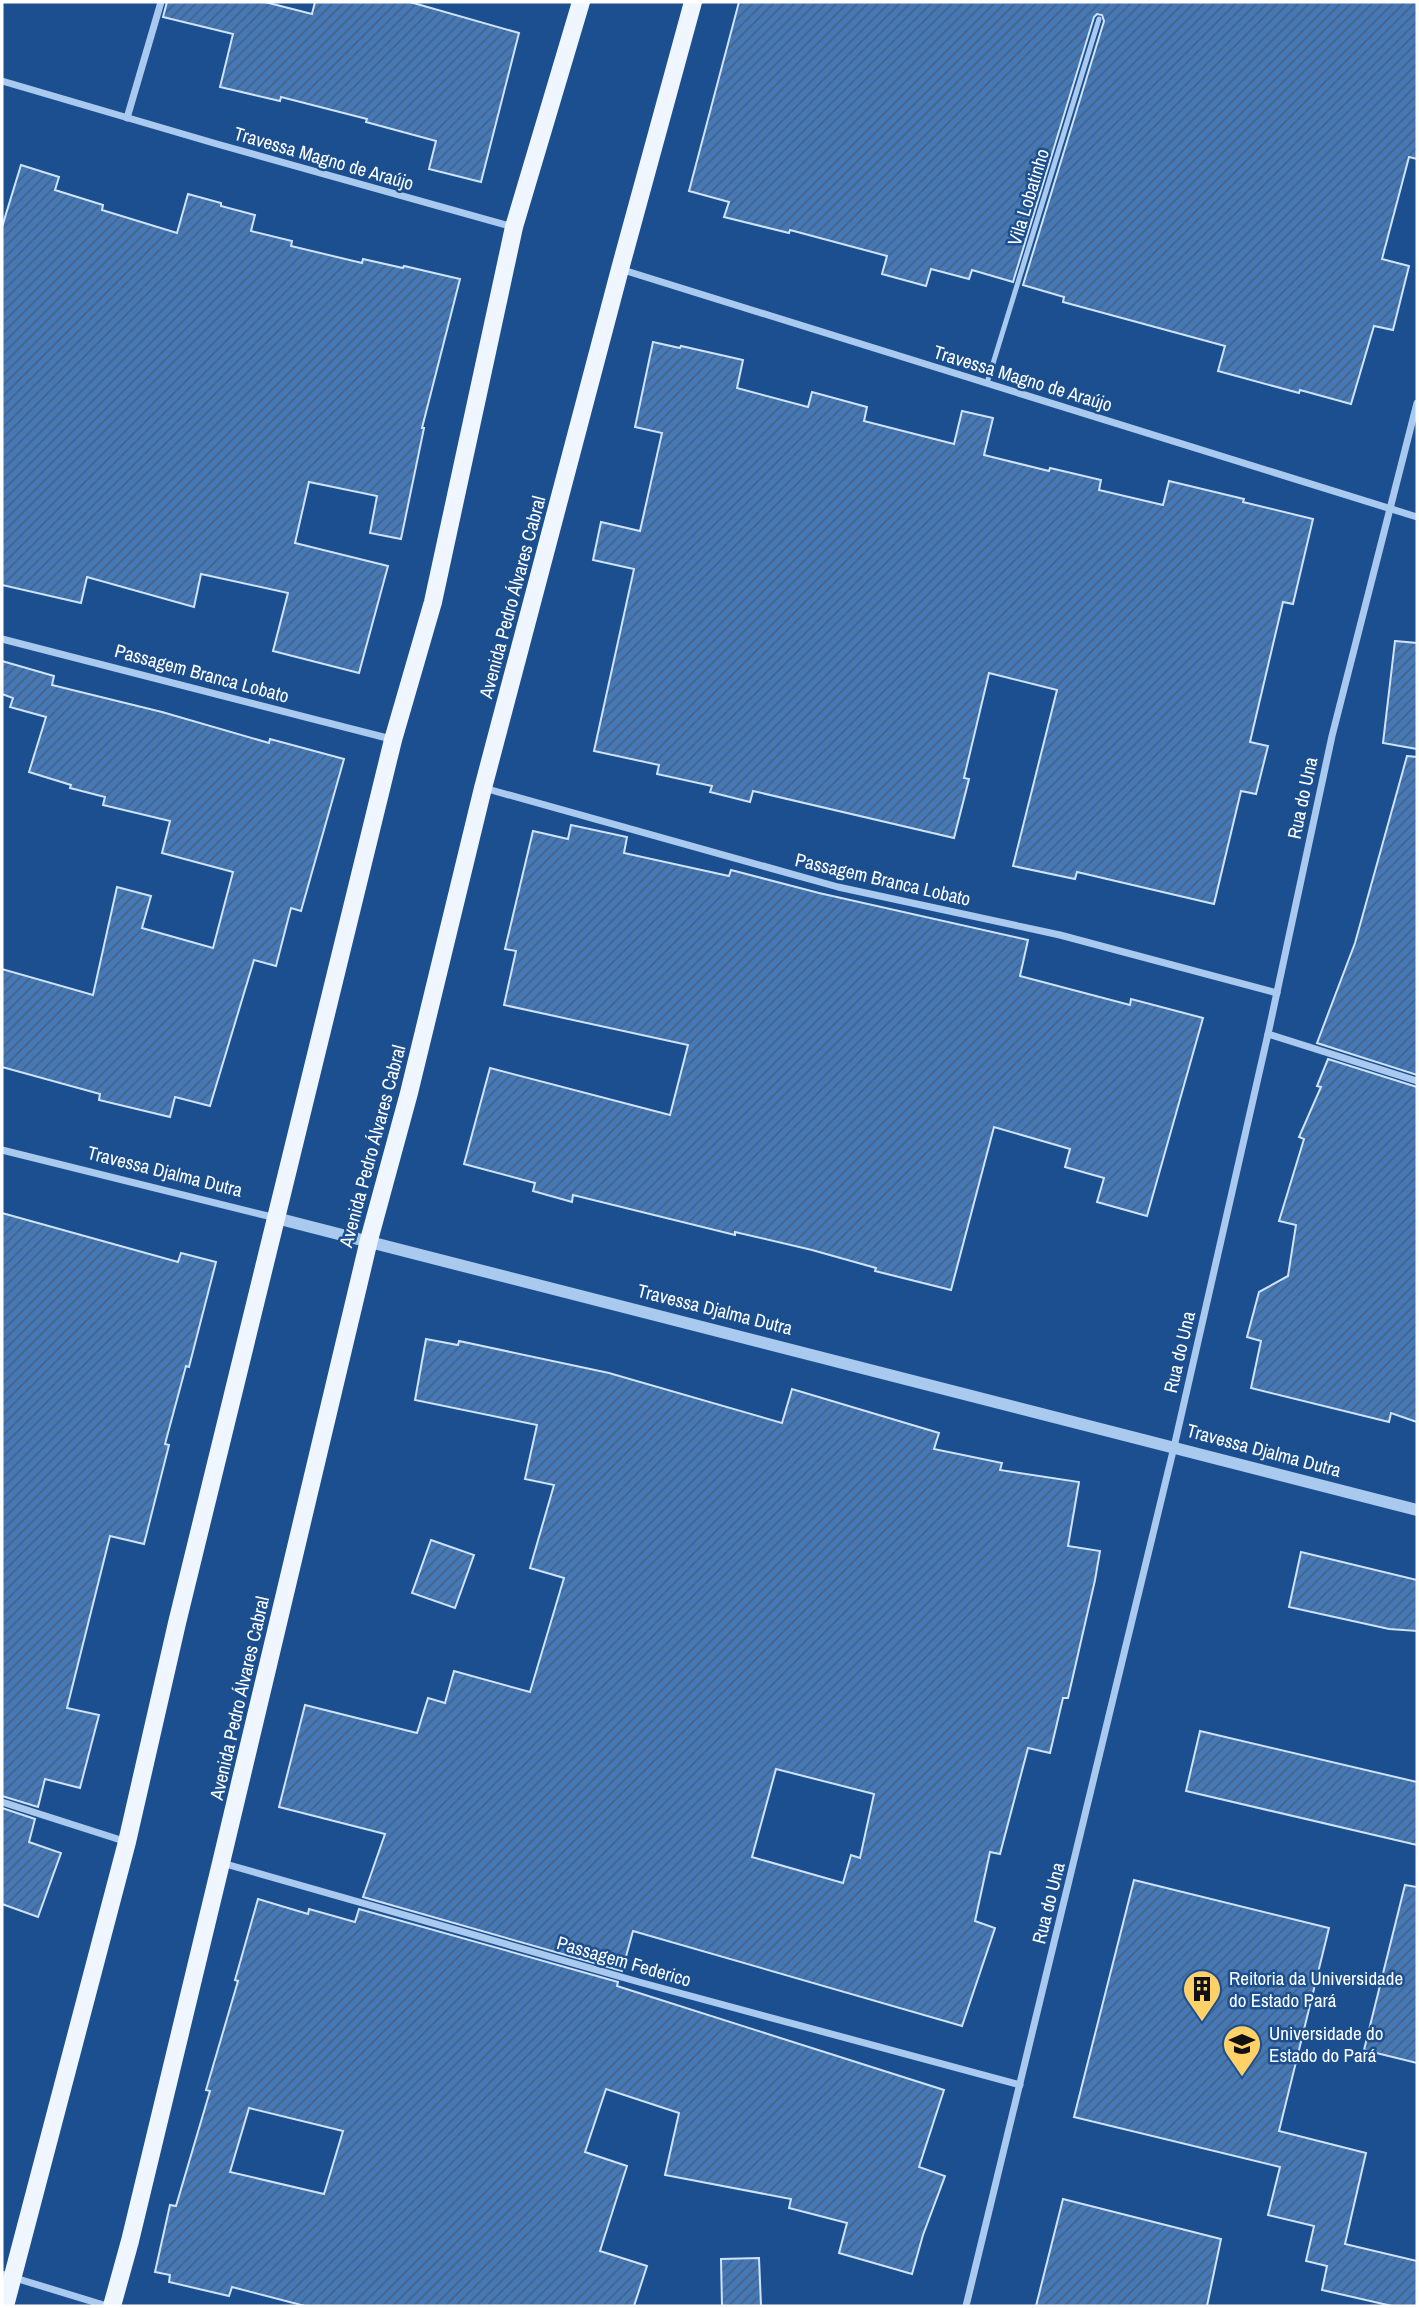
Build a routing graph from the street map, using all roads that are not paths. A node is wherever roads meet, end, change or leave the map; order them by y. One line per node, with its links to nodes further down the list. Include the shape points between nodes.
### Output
1 (161, 2): 6 (street)
2 (581, 2): 7 (main road)
3 (693, 2): 8 (main road, Avenida Pedro Álvares Cabral)
4 (1099, 19): 9 (lane, Vila Lobatinho)
5 (2, 81): 6 (street, Travessa Magno de Araújo)
6 (127, 118): 7 (street, Travessa Magno de Araújo)
7 (514, 227): 14 (main road, via 433,602)
8 (620, 269): 9 (street, Travessa Magno de Araújo); 15 (main road, Avenida Pedro Álvares Cabral)
9 (988, 383): 11 (street, Travessa Magno de Araújo)
10 (1417, 403): 11 (street, Rua do Una)
11 (1390, 508): 12 (street, Travessa Magno de Araújo); 16 (street, Rua do Una, via 1332,736)
12 (1417, 517)
13 (2, 639): 14 (street, Passagem Branca Lobato)
14 (393, 740): 20 (main road)
15 (483, 788): 16 (street, Passagem Branca Lobato, via 838,887 1060,935); 21 (main road, Avenida Pedro Álvares Cabral)
16 (1277, 993): 17 (street, Rua do Una)
17 (1268, 1034): 18 (street); 22 (street, Rua do Una)
18 (1417, 1081)
19 (2, 1150): 20 (street, Travessa Djalma Dutra)
20 (276, 1218): 21 (street, Travessa Djalma Dutra); 25 (main road)
21 (369, 1240): 22 (street, Travessa Djalma Dutra); 26 (main road, Avenida Pedro Álvares Cabral)
22 (1174, 1447): 23 (street, Travessa Djalma Dutra); 27 (street, Rua do Una)
23 (1417, 1510)
24 (2, 1802): 25 (street)
25 (127, 1842): 28 (main road)
26 (221, 1863): 27 (street, Passagem Federico); 30 (main road, Avenida Pedro Álvares Cabral, via 130,2241)
27 (1020, 2085): 31 (street, Rua do Una)
28 (7, 2276): 29 (main road); 30 (street)
29 (5, 2306)
30 (109, 2306)
31 (966, 2306)

